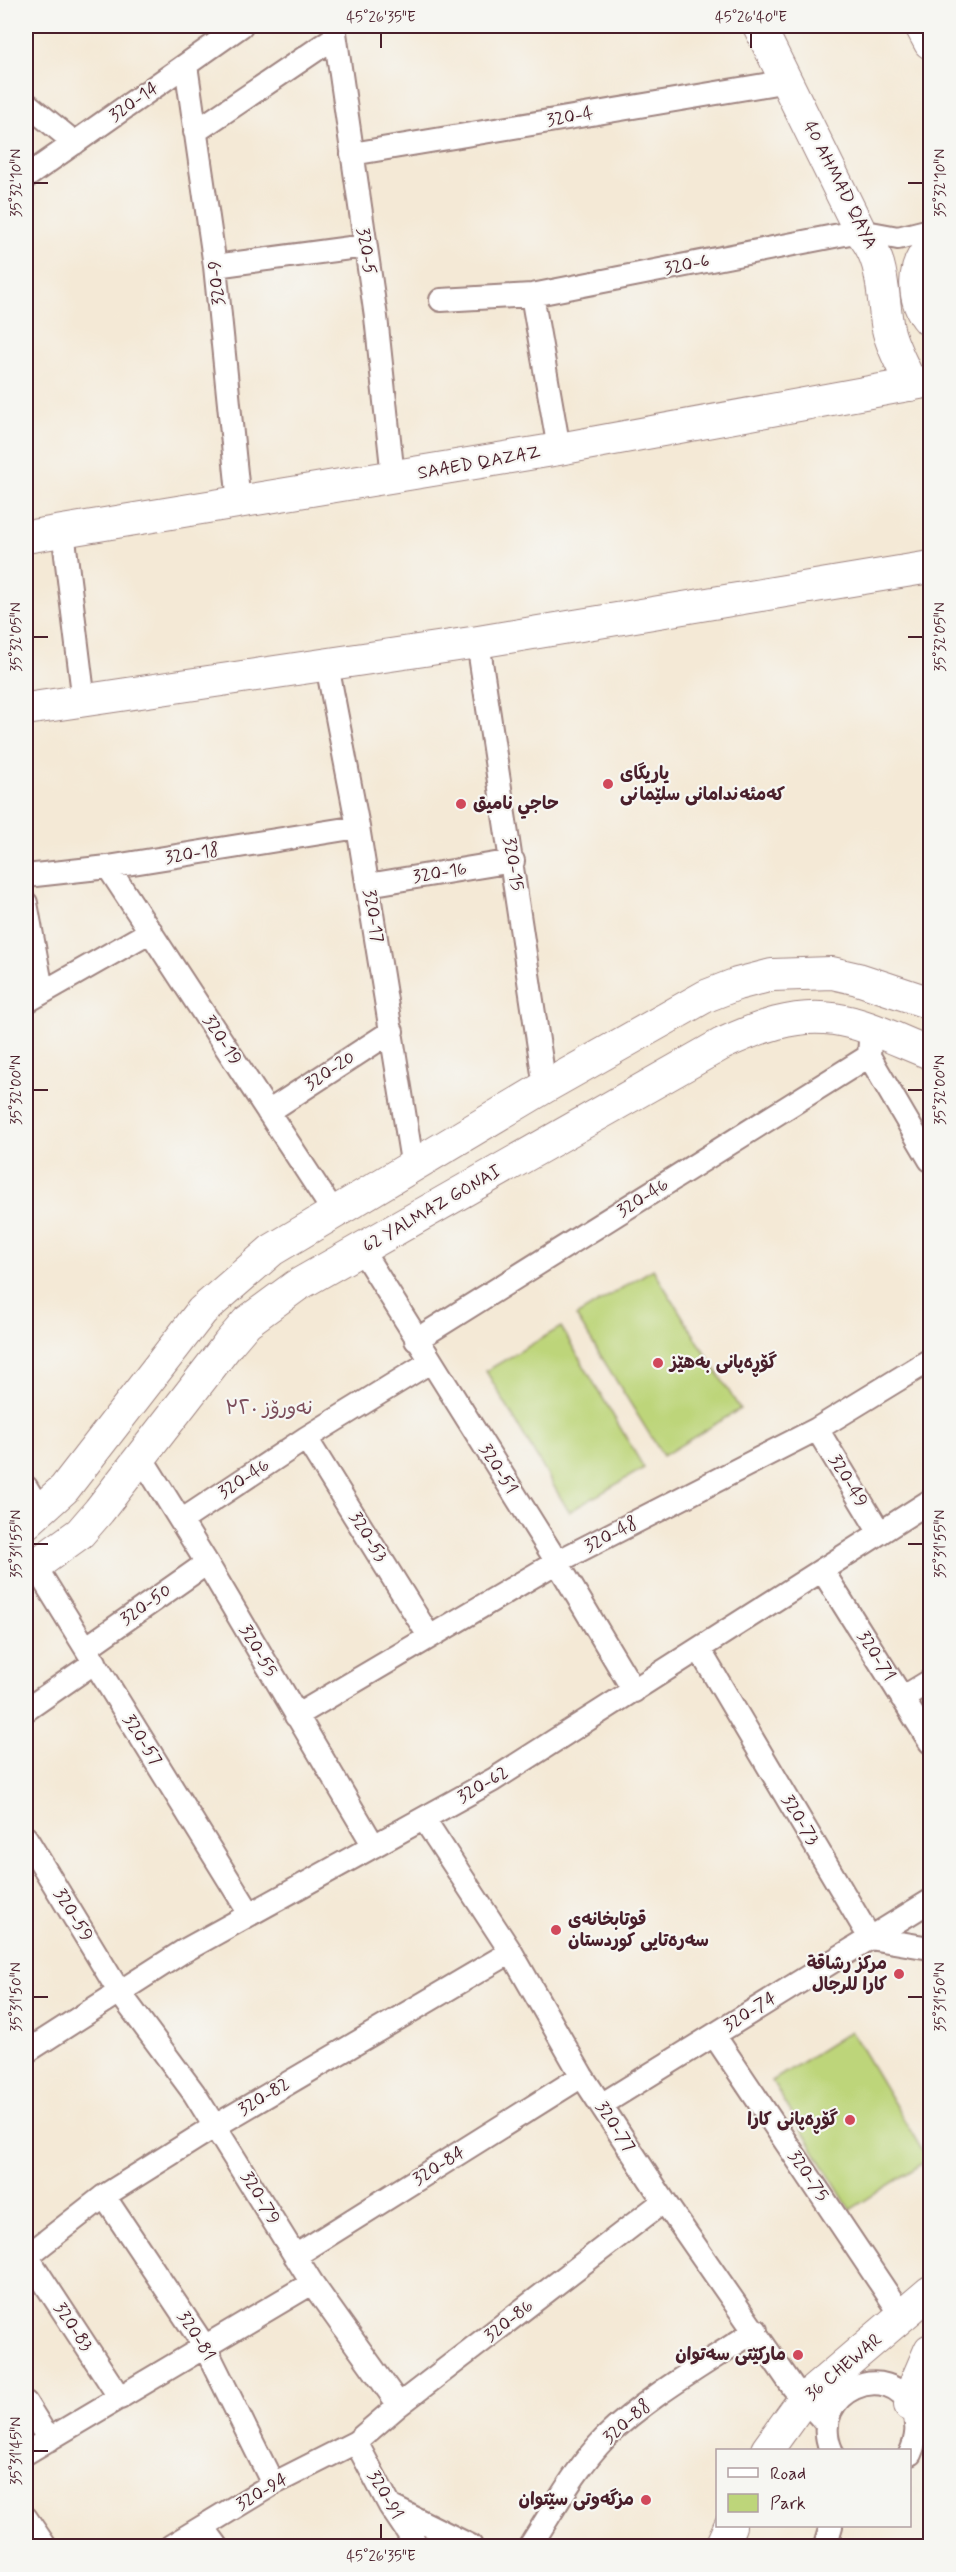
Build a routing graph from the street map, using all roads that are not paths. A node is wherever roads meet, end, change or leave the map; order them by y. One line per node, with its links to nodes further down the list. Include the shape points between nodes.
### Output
1 (241, 26): 6 (street, 320-14)
2 (759, 26): 7 (street, 40 AHMAD QAYA)
3 (921, 26): 5 (street)
4 (334, 31): 9 (street); 11 (street, 320-5)
5 (930, 43)
6 (186, 65): 9 (street, 320-9); 10 (street, 320-14)
7 (788, 81): 11 (street, 320-4); 14 (street, 40 AHMAD QAYA)
8 (26, 103): 10 (street)
9 (195, 132): 17 (street, 320-9)
10 (75, 143): 12 (street, 320-14)
11 (352, 154): 15 (street, 320-5)
12 (26, 177)
13 (930, 230): 14 (street, 320-6, via 898,238)
14 (860, 231): 18 (street, 320-6); 21 (street, 40 AHMAD QAYA, via 871,243 877,259 888,328)
15 (365, 246): 17 (street); 23 (street, 320-5)
16 (930, 248): 20 (street, via 916,277 917,296)
17 (215, 266): 24 (street, 320-9)
18 (532, 295): 19 (street, 320-6); 22 (street)
19 (441, 300)
20 (930, 321)
21 (921, 383): 22 (street, SAAED QAZAZ)
22 (559, 449): 23 (street, SAAED QAZAZ)
23 (393, 477): 24 (street, SAAED QAZAZ)
24 (239, 502): 25 (street, SAAED QAZAZ)
25 (63, 531): 26 (street, SAAED QAZAZ); 30 (street)
26 (26, 537)
27 (930, 567): 28 (street)
28 (478, 642): 29 (street); 33 (street, 320-15)
29 (327, 665): 30 (street); 32 (street, 320-17)
30 (84, 702): 31 (street)
31 (26, 709)
32 (358, 827): 34 (street, 320-18); 36 (street, 320-17)
33 (513, 861): 36 (street, 320-16); 44 (street, 320-15)
34 (108, 867): 35 (street, 320-18); 38 (street, 320-19)
35 (26, 876)
36 (368, 885): 41 (street, 320-17)
37 (26, 903): 39 (street)
38 (151, 931): 39 (street); 45 (street, 320-19)
39 (34, 996)
40 (930, 1003): 44 (street, via 832,974 772,975 706,996)
41 (392, 1031): 45 (street, 320-20); 47 (street, 320-17)
42 (870, 1043): 43 (street, 62 YALMAZ GONAI); 46 (street); 49 (street, 62 YALMAZ GONAI, via 834,1018 778,1022 750,1031); 50 (street, 320-46)
43 (930, 1053)
44 (545, 1088): 47 (street)
45 (268, 1112): 48 (street, 320-19)
46 (930, 1160)
47 (413, 1168): 48 (street)
48 (335, 1214): 53 (street, via 272,1250 202,1311)
49 (361, 1249): 50 (street, 320-51); 54 (street, 62 YALMAZ GONAI, via 296,1286 247,1322)
50 (416, 1340): 52 (street, 320-51)
51 (930, 1360): 55 (street, 320-48)
52 (430, 1362): 56 (street, 320-46); 62 (street, 320-51)
53 (148, 1380): 54 (street); 59 (street, via 64,1490)
54 (182, 1404): 57 (street, 62 YALMAZ GONAI)
55 (817, 1429): 61 (street, 320-49); 62 (street, 320-48)
56 (306, 1438): 60 (street, 320-46); 66 (street, 320-53)
57 (141, 1457): 60 (street, 320-55); 64 (street, 62 YALMAZ GONAI, via 80,1533)
58 (930, 1501): 61 (street, 320-62)
59 (31, 1507)
60 (181, 1521): 63 (street, 320-55)
61 (880, 1533): 65 (street, 320-62)
62 (557, 1562): 66 (street, 320-48); 70 (street, 320-51)
63 (207, 1563): 68 (street, 320-50); 73 (street, 320-55)
64 (30, 1569): 68 (street, 320-57)
65 (822, 1570): 67 (street, 320-62); 71 (street, 320-71)
66 (429, 1636): 73 (street, 320-48)
67 (699, 1649): 70 (street, 320-62); 80 (street, 320-73)
68 (90, 1655): 72 (street, 320-50); 79 (street, 320-57)
69 (930, 1681): 71 (street)
70 (634, 1691): 75 (street, 320-62)
71 (902, 1698): 74 (street, 320-71)
72 (26, 1710)
73 (296, 1716): 77 (street, 320-55)
74 (930, 1742)
75 (424, 1819): 77 (street, 320-62); 82 (street, 320-77)
76 (26, 1838): 83 (street, 320-59)
77 (374, 1846): 79 (street, 320-62)
78 (930, 1901): 80 (street, 320-74)
79 (250, 1914): 83 (street, 320-62)
80 (870, 1938): 81 (street); 84 (street, 320-74)
81 (930, 1948)
82 (511, 1952): 86 (street, 320-77); 88 (street, 320-82)
83 (120, 1993): 85 (street, 320-62); 88 (street, 320-79)
84 (714, 2035): 87 (street, 320-74); 95 (street, 320-75)
85 (26, 2052)
86 (582, 2076): 87 (street, 320-77); 92 (street, 320-84)
87 (601, 2105): 90 (street, 320-77)
88 (217, 2125): 89 (street, 320-82); 92 (street, 320-79)
89 (104, 2196): 91 (street, 320-82); 97 (street, 320-81)
90 (664, 2201): 96 (street, 320-77); 104 (street, 320-86)
91 (26, 2256): 101 (street, 320-83)
92 (295, 2256): 93 (street, 320-79)
93 (312, 2283): 97 (street); 104 (street, 320-79)
94 (930, 2292): 95 (street, 36 CHEWAR)
95 (903, 2317): 99 (street, 36 CHEWAR)
96 (756, 2330): 102 (street, 320-77); 124 (street, 320-88, via 642,2407 606,2438 577,2472)
97 (205, 2347): 101 (street); 113 (street, 320-81)
98 (930, 2350): 105 (street)
99 (854, 2358): 100 (street); 102 (street, 36 CHEWAR)
100 (841, 2395): 105 (street, via 854,2387 886,2386 900,2393); 106 (street)
101 (120, 2398): 107 (street)
102 (803, 2400): 106 (street, 320-77); 110 (street, 36 CHEWAR)
103 (26, 2403): 107 (street)
104 (399, 2405): 108 (street, 320-86)
105 (910, 2405): 109 (street)
106 (826, 2423): 111 (street)
107 (49, 2440): 112 (street)
108 (356, 2442): 113 (street, 320-94); 114 (street, 320-91)
109 (918, 2448)
110 (768, 2449)
111 (830, 2449)
112 (26, 2453)
113 (273, 2484): 116 (street, 320-94)
114 (390, 2506): 122 (street, 320-91); 123 (street)
115 (26, 2518): 119 (street)
116 (203, 2527): 120 (street, 320-94); 121 (street)
117 (730, 2527): 125 (street)
118 (831, 2527): 126 (street)
119 (45, 2547)
120 (171, 2547)
121 (217, 2547)
122 (417, 2547)
123 (471, 2547)
124 (530, 2547)
125 (721, 2547)
126 (825, 2547)

